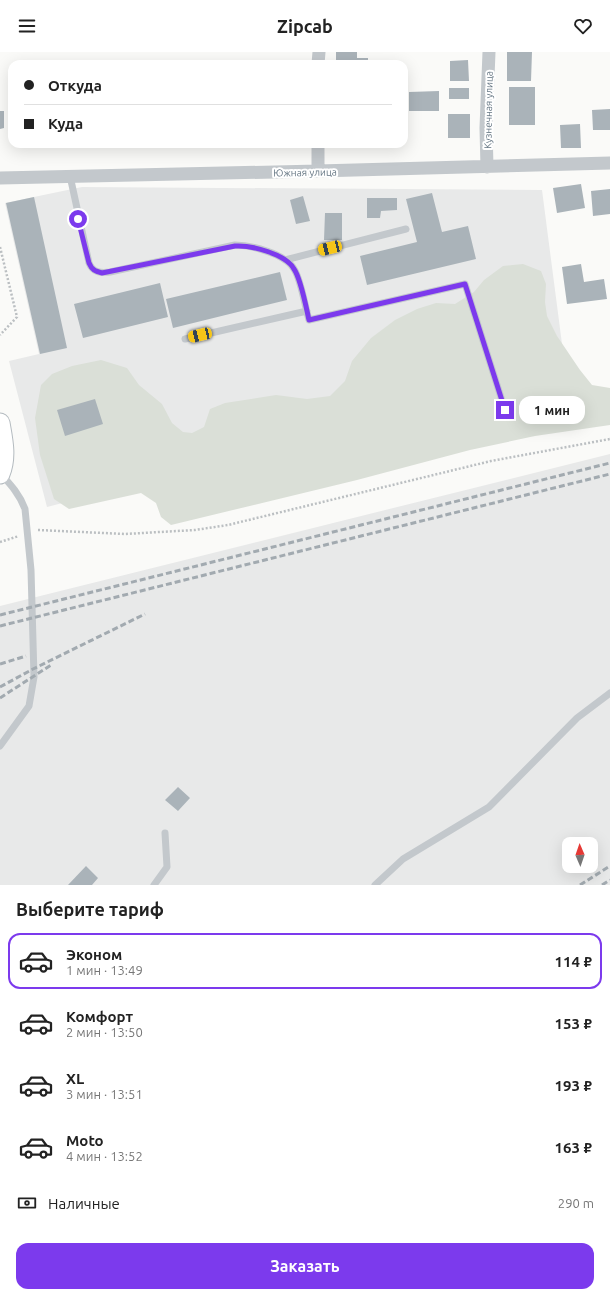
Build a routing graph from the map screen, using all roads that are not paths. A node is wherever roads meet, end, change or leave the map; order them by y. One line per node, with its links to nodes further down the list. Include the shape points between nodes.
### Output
1 (489, 52): 4 (street, Кузнечная улица)
2 (318, 148): 5 (street)
3 (610, 163): 4 (street, Южная улица)
4 (487, 167): 5 (street, Южная улица)
5 (318, 172): 6 (street, Южная улица)
6 (70, 176): 7 (street, Южная улица); 9 (lane, via 89,263 96,271 110,272 245,245)
7 (0, 178)
8 (406, 229): 9 (lane)
9 (285, 260): 10 (lane, via 294,268)
10 (307, 312): 11 (lane); 12 (lane, via 309,320 465,284)
11 (184, 339)
12 (505, 410)
13 (0, 423): 14 (street, via 4,465)
14 (0, 473): 16 (lane, via 22,500 25,508 31,570 34,677 29,706)
15 (610, 693): 19 (lane, via 577,718 489,807 403,859)
16 (0, 746)
17 (165, 833): 18 (lane, via 167,867)
18 (154, 885)
19 (375, 885)

